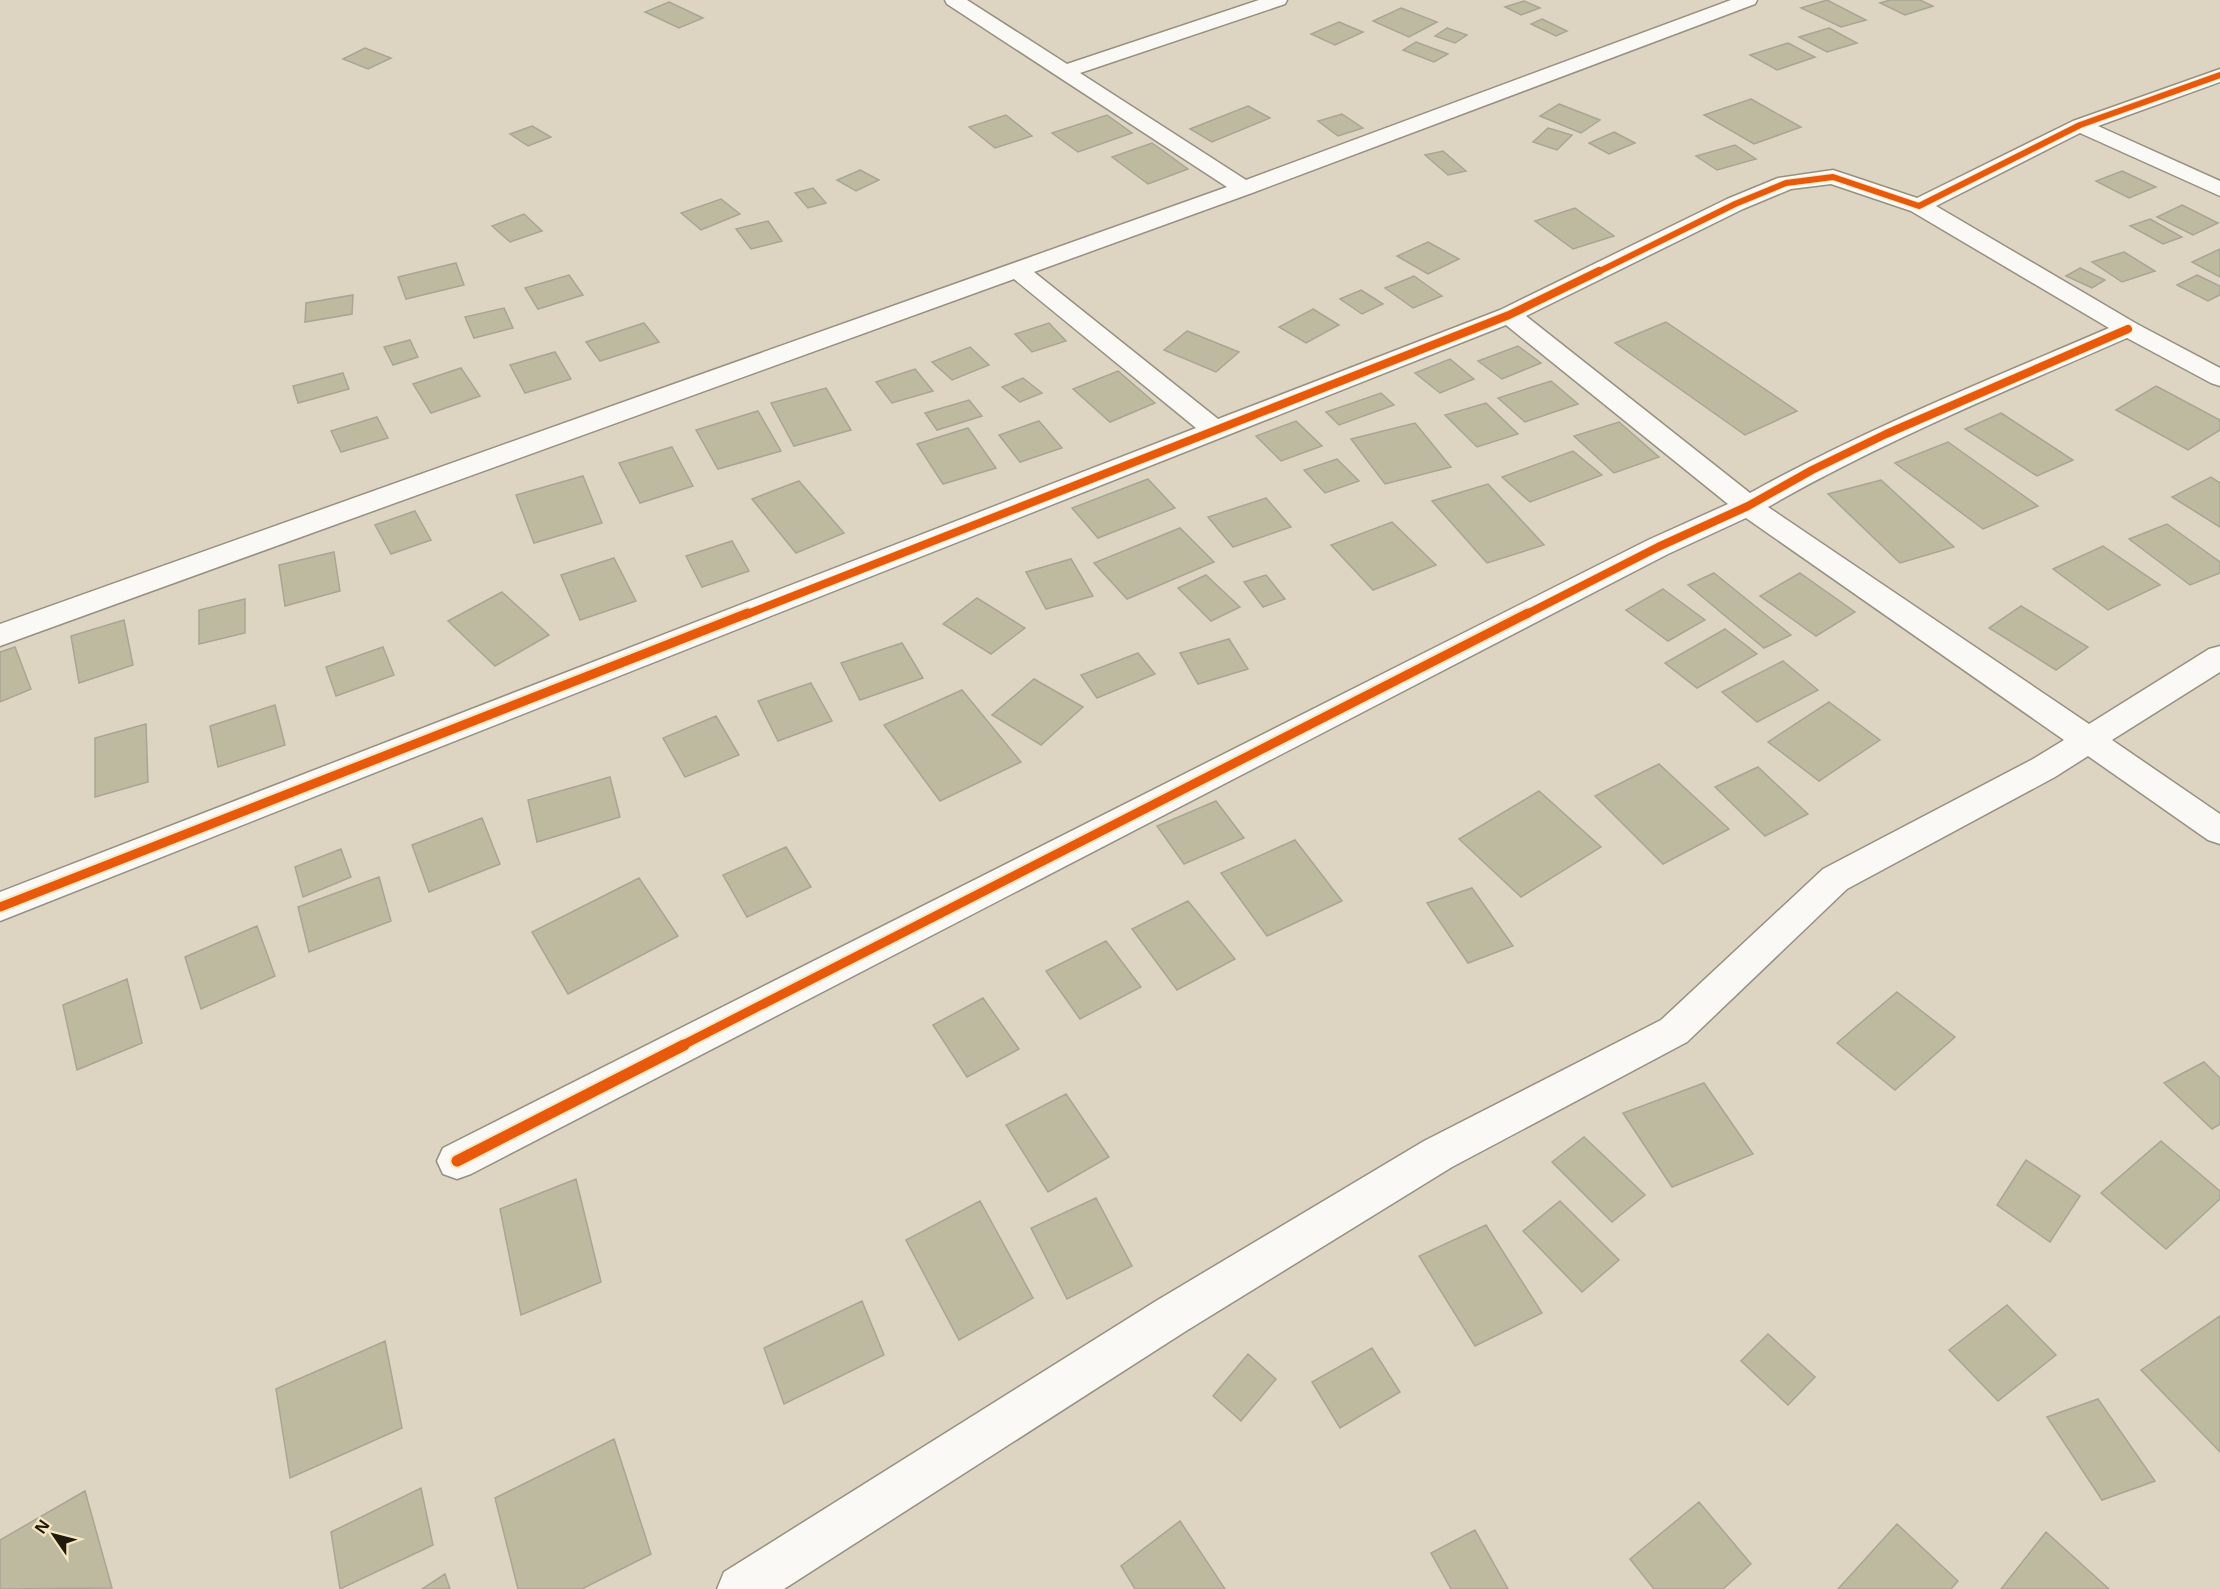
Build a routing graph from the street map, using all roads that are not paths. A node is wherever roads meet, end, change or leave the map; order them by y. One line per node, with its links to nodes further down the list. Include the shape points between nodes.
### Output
1 (954, 0): 4 (street)
2 (1278, 0): 4 (street)
3 (1749, 0): 7 (street)
4 (1065, 72): 7 (street)
5 (2220, 75): 6 (street)
6 (2080, 125): 8 (street); 9 (street)
7 (1244, 188): 10 (street)
8 (2220, 189)
9 (1919, 206): 11 (street, via 1833,177 1786,183); 12 (street)
10 (1017, 270): 14 (street); 16 (street)
11 (1509, 315): 14 (street); 15 (street)
12 (2128, 329): 13 (street); 15 (street, via 1886,435)
13 (2220, 378)
14 (1215, 430): 20 (street)
15 (1748, 506): 18 (street); 21 (street, via 1637,558)
16 (0, 635)
17 (2220, 657): 18 (street)
18 (2087, 740): 19 (street); 22 (street, via 2044,768 1835,879 1674,1031 1438,1154 1171,1316)
19 (2220, 831)
20 (0, 907)
21 (457, 1161)
22 (741, 1589)

